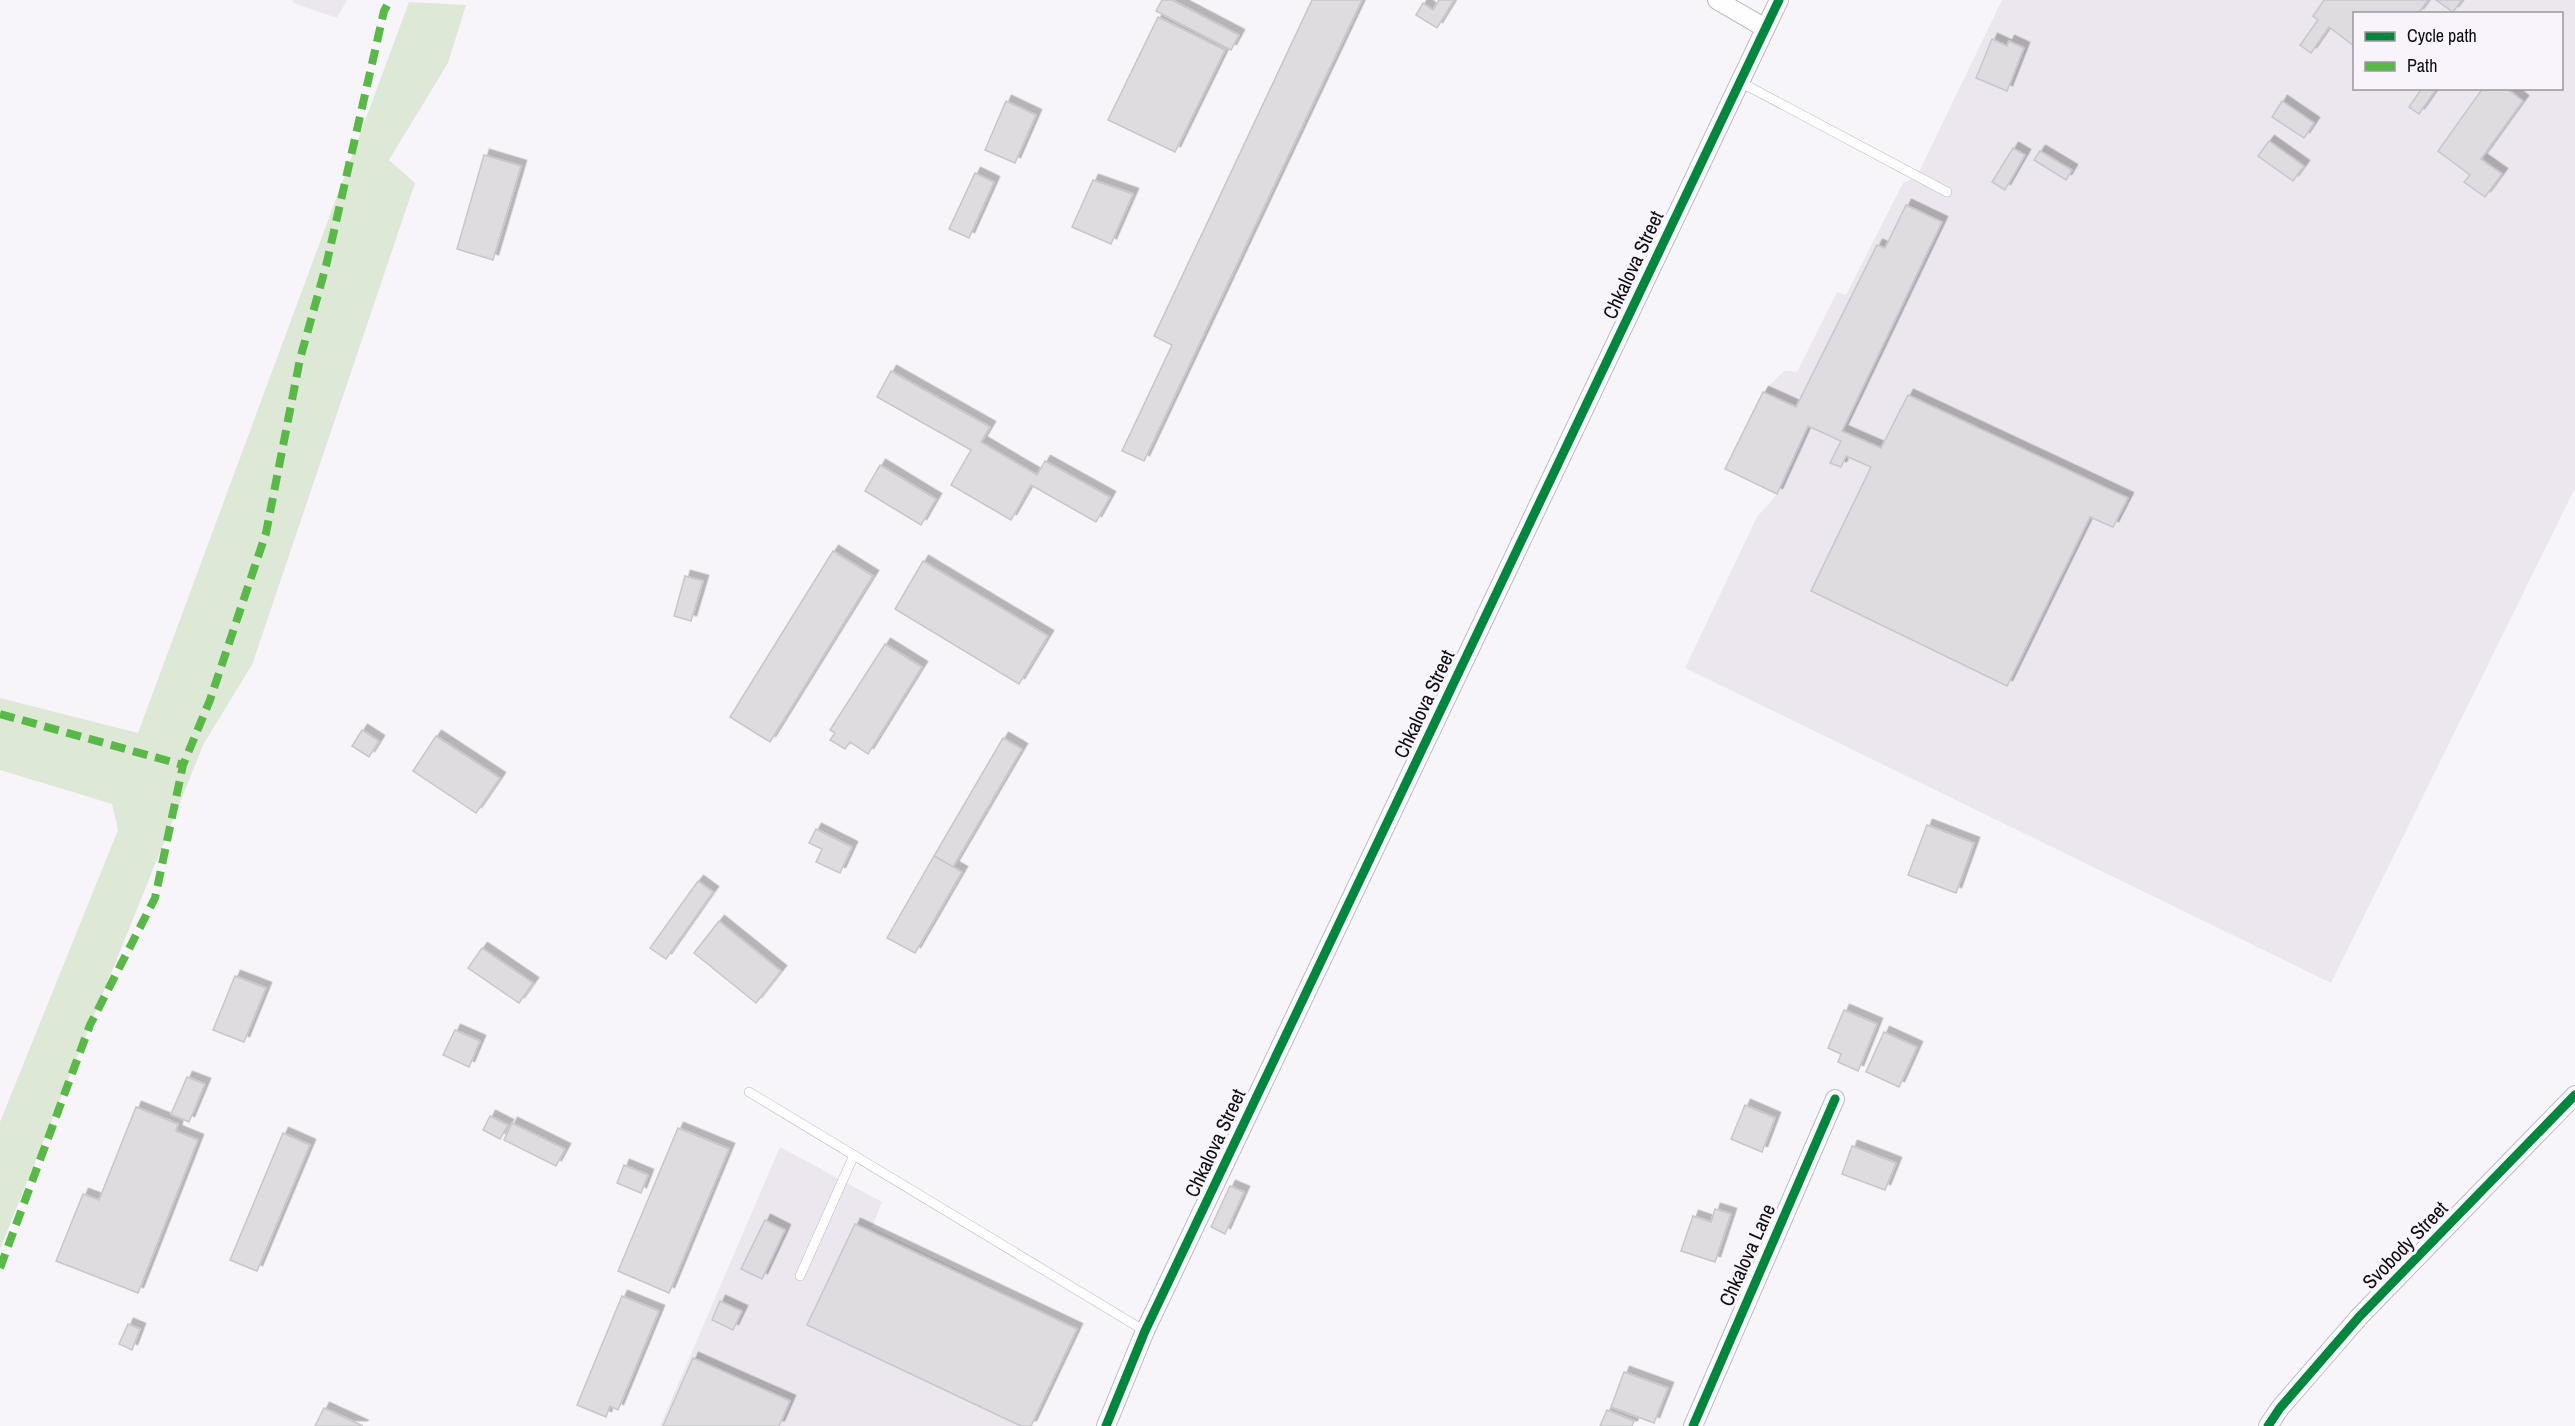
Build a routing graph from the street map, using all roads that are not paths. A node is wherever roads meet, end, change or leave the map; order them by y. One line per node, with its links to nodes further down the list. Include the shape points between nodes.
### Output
1 (1717, 0): 3 (street)
2 (1779, 0): 3 (street, Chkalova Street)
3 (1766, 28): 4 (street, Chkalova Street)
4 (1740, 82): 5 (lane); 11 (street, Chkalova Street)
5 (1947, 192)
6 (749, 1092): 9 (lane)
7 (2575, 1095): 14 (street, Svobody Street, via 2359,1317)
8 (1835, 1099): 13 (street, Chkalova Lane)
9 (854, 1155): 10 (lane); 11 (lane)
10 (800, 1276)
11 (1146, 1331): 12 (street, Chkalova Street)
12 (1106, 1426)
13 (1693, 1426)
14 (2268, 1426)

